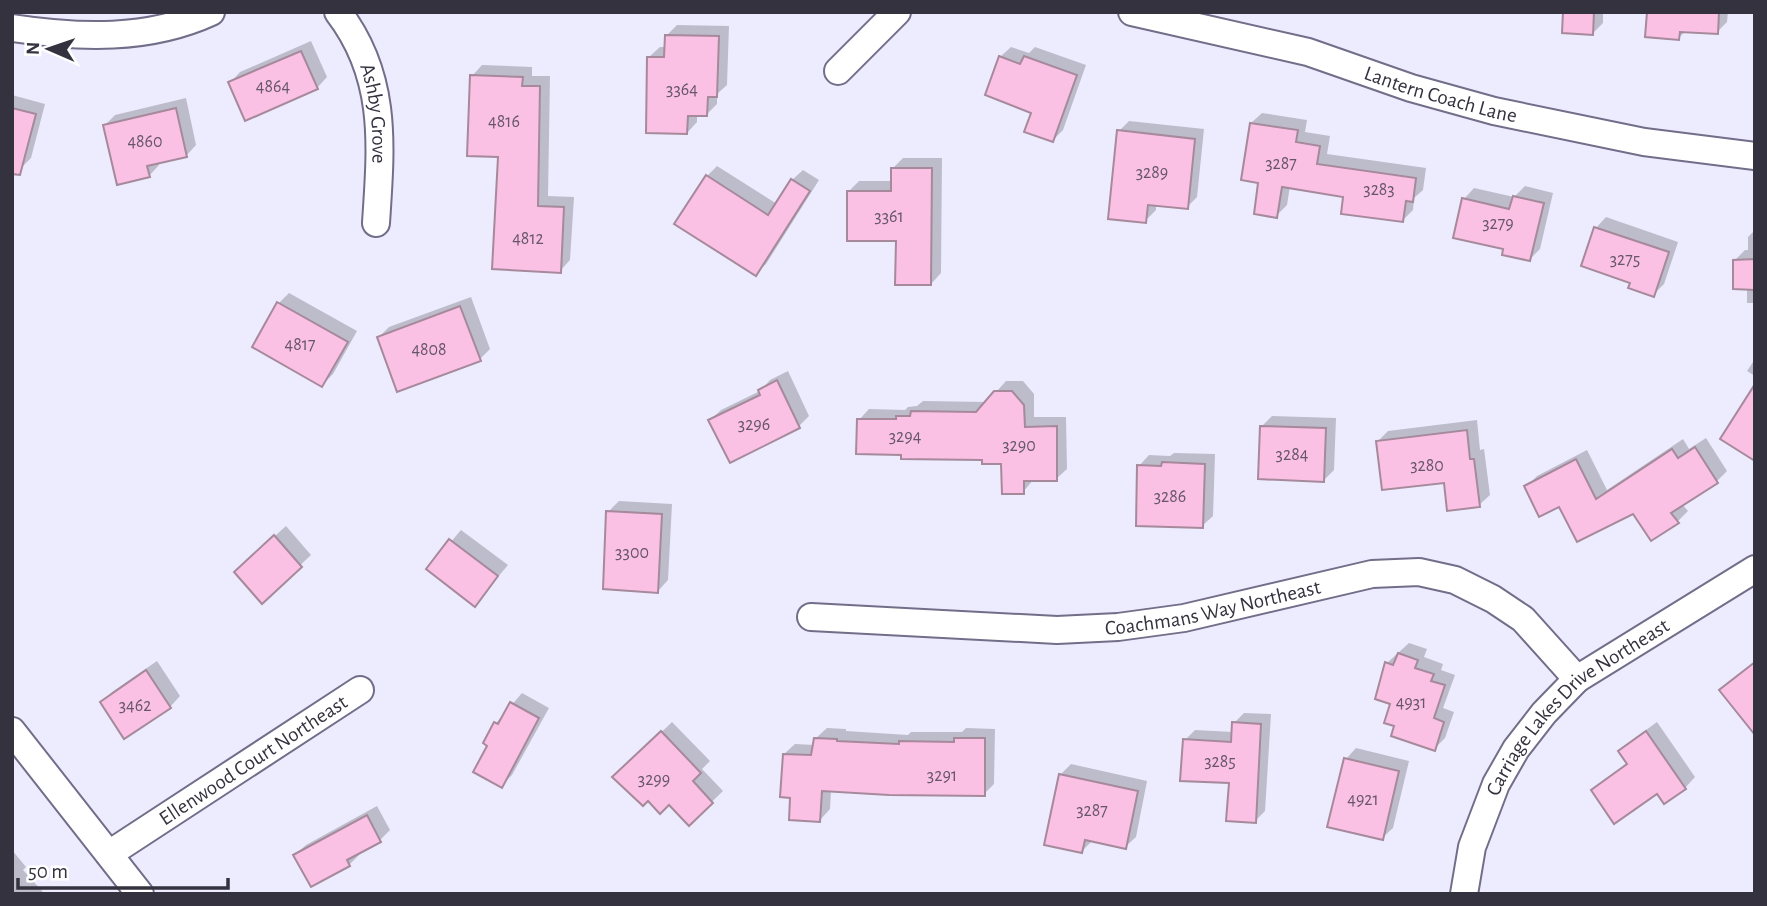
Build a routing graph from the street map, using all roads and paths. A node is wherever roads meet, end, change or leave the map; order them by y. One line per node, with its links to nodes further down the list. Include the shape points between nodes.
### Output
1 (211, 12): 5 (street, via 173,27 112,36)
2 (338, 12): 8 (street, Ashby Grove, via 369,65 378,105)
3 (897, 12): 6 (street)
4 (1132, 12): 7 (street, Lantern Coach Lane, via 1308,52 1494,111 1644,142)
5 (12, 28)
6 (838, 71)
7 (1755, 156)
8 (376, 223)
9 (1755, 569): 11 (street, Carriage Lakes Drive Northeast)
10 (811, 617): 11 (street, Coachmans Way Northeast, via 1057,630 1118,627 1184,618 1372,574 1419,572 1455,580 1493,598 1523,619)
11 (1577, 679): 16 (street, Carriage Lakes Drive Northeast, via 1516,748 1496,784 1472,847)
12 (360, 690): 14 (street, Ellenwood Court Northeast)
13 (12, 731): 14 (street)
14 (109, 854): 15 (street)
15 (140, 894)
16 (1464, 894)

